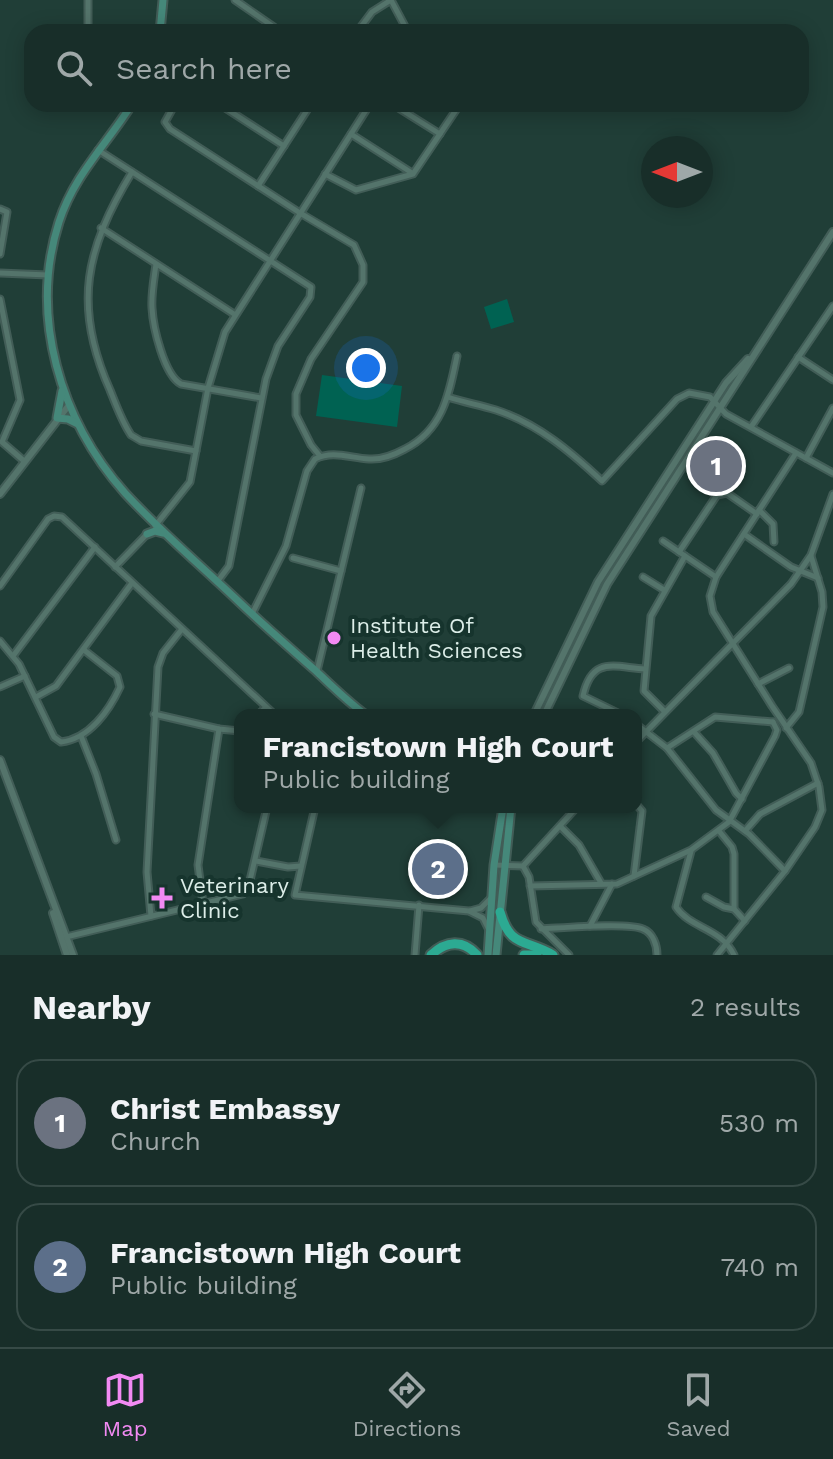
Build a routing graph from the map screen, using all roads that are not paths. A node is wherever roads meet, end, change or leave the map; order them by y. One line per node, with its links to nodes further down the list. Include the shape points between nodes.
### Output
1 (88, 0): 5 (street)
2 (163, 0): 6 (main road)
3 (235, 0): 7 (street)
4 (391, 0): 8 (street); 9 (street)
5 (88, 24)
6 (161, 24)
7 (270, 24)
8 (363, 24)
9 (404, 24)
10 (126, 112): 20 (main road)
11 (170, 112): 24 (street, via 165,122 170,129)
12 (231, 112): 19 (street)
13 (304, 112): 19 (street)
14 (365, 112): 17 (street)
15 (405, 112): 18 (street)
16 (455, 112): 18 (street)
17 (351, 134): 22 (street); 23 (street)
18 (440, 134): 23 (street)
19 (284, 146): 24 (street)
20 (97, 149): 21 (street); 33 (main road, via 65,204)
21 (132, 172): 27 (street); 30 (street)
22 (325, 174): 23 (street, via 356,190); 26 (street)
23 (413, 174)
24 (258, 186): 26 (street)
25 (0, 209): 29 (street, via 7,213)
26 (300, 213): 30 (street); 53 (street, via 354,245 364,271 363,282 311,359 296,394 296,415)
27 (101, 228): 31 (street); 51 (street, via 88,293 100,369 131,435)
28 (833, 232): 45 (street)
29 (0, 254)
30 (270, 259): 36 (street); 44 (street, via 308,285 311,293 278,346)
31 (156, 264): 36 (street); 42 (street, via 153,317 171,375 181,384)
32 (0, 273): 33 (street)
33 (48, 275): 41 (main road, via 48,329)
34 (0, 301): 55 (street, via 20,400 2,442)
35 (833, 306): 37 (street)
36 (234, 314): 42 (street)
37 (830, 315): 38 (street)
38 (798, 357): 40 (street); 50 (street)
39 (452, 379): 43 (street, via 457,356)
40 (833, 380)
41 (62, 385): 46 (main road); 48 (main road)
42 (208, 388): 44 (street); 51 (street)
43 (448, 397): 45 (street, via 464,398 543,432 602,481 682,396 694,393); 53 (street, via 433,428 399,452 375,459)
44 (261, 398): 77 (street, via 229,566)
45 (717, 403): 50 (street); 97 (street, via 598,582); 98 (street, via 607,584)
46 (69, 405): 48 (street); 49 (main road)
47 (833, 408): 54 (street)
48 (57, 418): 49 (main road); 55 (street)
49 (78, 425): 61 (main road, via 111,476)
50 (751, 427): 52 (street)
51 (196, 451): 61 (street, via 188,487)
52 (796, 453): 54 (street); 60 (street)
53 (320, 456): 81 (street, via 310,464 286,546)
54 (806, 458): 56 (street)
55 (24, 461): 58 (street)
56 (833, 473)
57 (361, 488): 72 (street)
58 (0, 494)
59 (833, 494): 69 (street)
60 (758, 512): 64 (street); 66 (street, via 773,524); 68 (street, via 727,493 717,495)
61 (156, 525): 62 (main road); 63 (street)
62 (165, 533): 63 (main road); 77 (main road)
63 (147, 534): 71 (street)
64 (744, 534): 73 (street); 75 (street)
65 (663, 541): 68 (street)
66 (774, 542)
67 (95, 547): 71 (street); 79 (street, via 62,517 50,517); 86 (street)
68 (682, 554): 75 (street); 80 (street)
69 (811, 555): 73 (street); 76 (street)
70 (293, 558): 72 (street)
71 (115, 567): 78 (street)
72 (341, 571): 89 (street)
73 (801, 571): 76 (street); 84 (street)
74 (643, 577): 80 (street)
75 (716, 577): 84 (street, via 713,612)
76 (818, 578): 103 (street, via 823,607 799,712)
77 (217, 582): 81 (main road)
78 (132, 583): 82 (street); 85 (street)
79 (0, 586)
80 (664, 590): 88 (street, via 651,616)
81 (252, 614): 89 (main road)
82 (182, 628): 94 (street); 101 (street, via 160,659)
83 (0, 641): 86 (street)
84 (732, 642): 91 (street); 100 (street)
85 (84, 650): 93 (street, via 56,686); 110 (street, via 120,683 104,714)
86 (13, 656): 90 (street)
87 (789, 668): 91 (street)
88 (645, 669): 99 (street, via 593,671 583,696); 100 (street, via 644,691)
89 (316, 671): 96 (main road)
90 (25, 676): 92 (street); 93 (street)
91 (758, 684): 103 (street)
92 (0, 687)
93 (36, 697): 110 (street, via 56,740)
94 (266, 707): 95 (street)
95 (268, 709)
96 (358, 709)
97 (537, 709)
98 (547, 709)
99 (610, 709)
100 (664, 711): 107 (street)
101 (154, 714): 105 (street); 144 (street, via 147,872)
102 (773, 722): 103 (street); 108 (street, via 715,717); 114 (street, via 775,736)
103 (784, 725): 113 (street, via 811,763)
104 (642, 728): 107 (street)
105 (219, 729): 106 (street); 139 (street, via 198,865)
106 (234, 730)
107 (646, 731): 109 (street); 111 (street)
108 (694, 732): 111 (street); 114 (street)
109 (642, 735)
110 (81, 736): 125 (street)
111 (667, 748): 121 (street)
112 (0, 760): 149 (street)
113 (818, 783): 124 (street, via 760,814); 132 (street, via 819,818)
114 (742, 799): 121 (street)
115 (266, 813): 127 (street)
116 (314, 813): 129 (street)
117 (501, 813): 128 (main road)
118 (510, 813): 130 (main road)
119 (572, 813): 122 (street)
120 (642, 813): 133 (street)
121 (729, 822): 123 (street); 124 (street)
122 (560, 826): 131 (street); 134 (street, via 579,845)
123 (719, 831): 126 (street); 141 (street, via 734,854)
124 (745, 831): 132 (street)
125 (116, 840)
126 (691, 850): 133 (street); 150 (street, via 676,907)
127 (256, 861): 129 (street); 139 (street, via 243,894)
128 (494, 865): 130 (street); 138 (main road)
129 (301, 866): 140 (street, via 295,895)
130 (503, 866): 131 (street); 143 (main road)
131 (523, 866): 136 (street)
132 (785, 871): 145 (street)
133 (634, 876): 135 (street)
134 (601, 883): 135 (street); 136 (street)
135 (612, 884): 146 (street)
136 (530, 886): 147 (street)
137 (706, 897): 141 (street)
138 (491, 898): 142 (street); 148 (main road)
139 (203, 904): 144 (street)
140 (419, 905): 142 (street); 154 (street)
141 (734, 909): 145 (street)
142 (469, 911): 148 (street, via 483,918)
143 (500, 912): 151 (main road); 159 (highway, via 512,938)
144 (151, 916): 149 (street)
145 (745, 921): 150 (street)
146 (590, 926): 147 (street); 161 (street, via 644,929 655,942)
147 (541, 929): 160 (street)
148 (489, 930): 151 (main road)
149 (64, 938): 152 (street); 153 (street)
150 (728, 943): 162 (street); 163 (street)
151 (492, 954)
152 (67, 955)
153 (73, 955)
154 (415, 955)
155 (431, 955): 156 (highway, via 454,943)
156 (477, 955)
157 (524, 955): 158 (highway)
158 (537, 955)
159 (553, 955)
160 (569, 955)
161 (657, 955)
162 (717, 955)
163 (734, 955)

